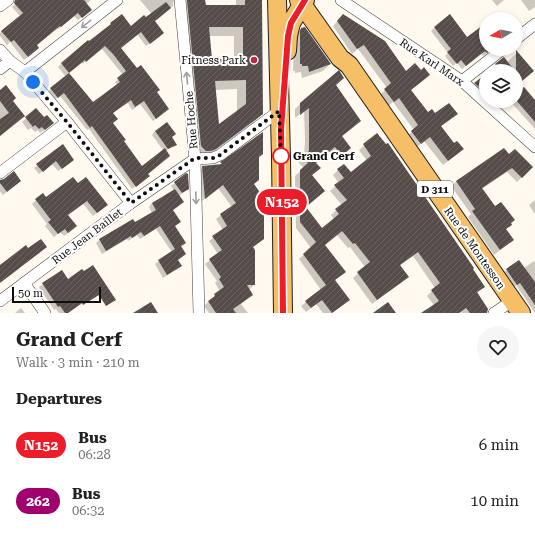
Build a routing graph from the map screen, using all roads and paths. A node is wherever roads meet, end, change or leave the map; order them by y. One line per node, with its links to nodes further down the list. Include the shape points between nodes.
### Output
1 (8, 0): 7 (street)
2 (117, 0): 14 (street, one-way to 14)
3 (180, 0): 20 (street, Rue Hoche, one-way to 3)
4 (277, 0): 16 (main road)
5 (341, 0): 15 (street, Rue Karl Marx)
6 (305, 1): 18 (main road, via 291,23 288,36); 25 (main road, Rue de Montesson / D 311, via 340,58 349,65)
7 (0, 6)
8 (535, 24): 9 (street)
9 (523, 33)
10 (0, 50): 12 (street)
11 (494, 56): 15 (street)
12 (10, 61): 13 (street); 14 (street)
13 (0, 69)
14 (24, 72): 17 (street)
15 (462, 82): 19 (street, Rue Karl Marx)
16 (279, 111): 18 (main road); 20 (street, via 220,155 213,158)
17 (67, 122): 21 (street); 22 (street)
18 (281, 129): 28 (main road)
19 (535, 147)
20 (195, 158): 22 (street, Rue Jean Baillet); 27 (street, Rue Hoche, one-way to 27)
21 (0, 173)
22 (131, 203): 23 (street, Rue Jean Baillet)
23 (24, 283): 24 (street, Rue Jean Baillet); 26 (street)
24 (0, 301)
25 (516, 307): 29 (street)
26 (45, 313)
27 (199, 313)
28 (283, 313)
29 (494, 313)

